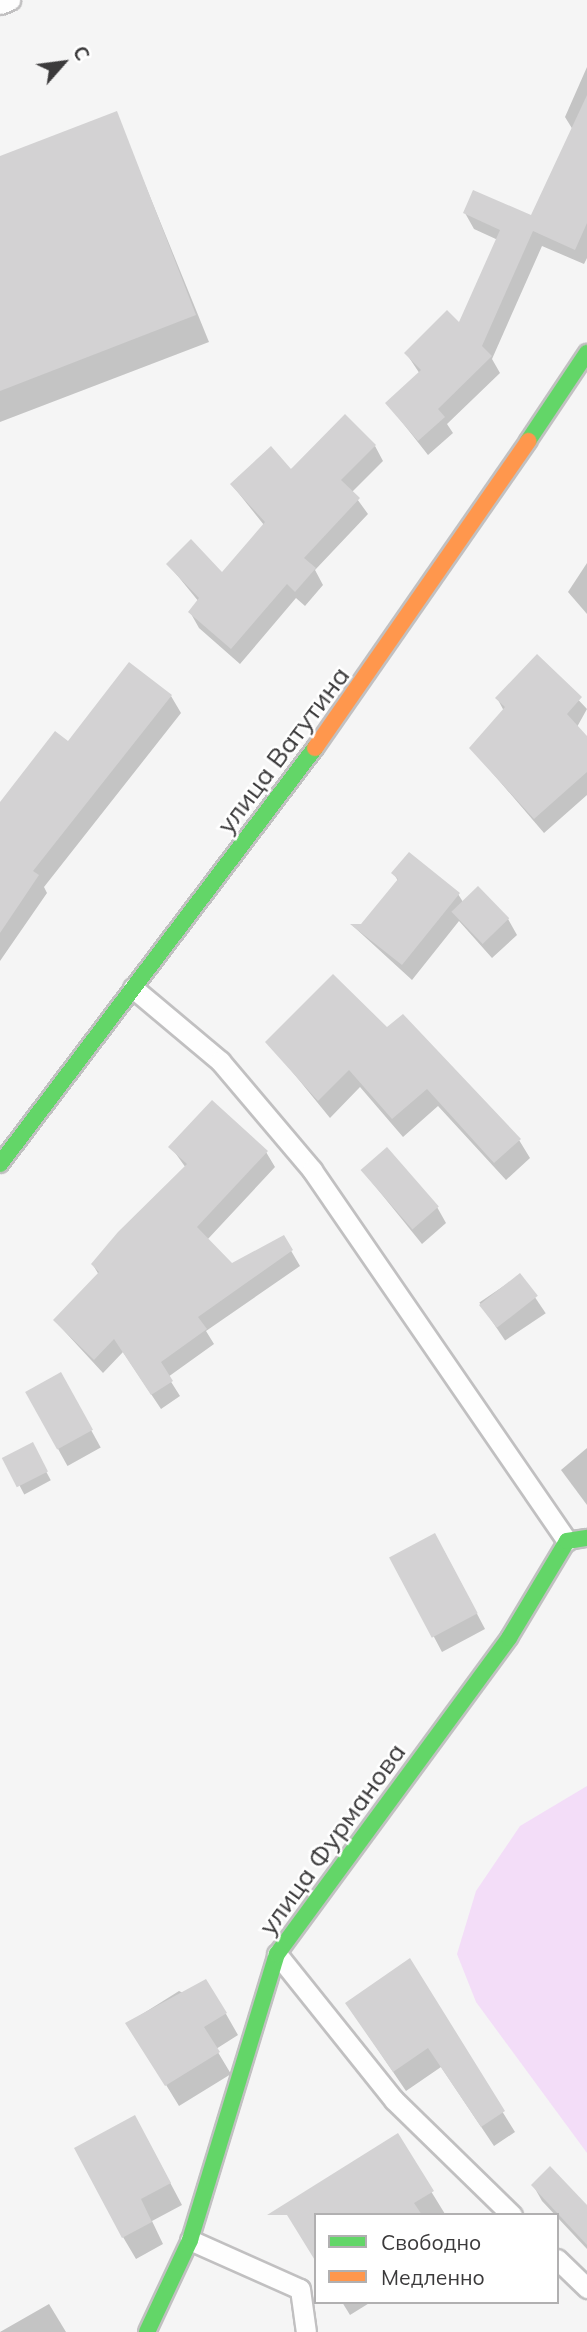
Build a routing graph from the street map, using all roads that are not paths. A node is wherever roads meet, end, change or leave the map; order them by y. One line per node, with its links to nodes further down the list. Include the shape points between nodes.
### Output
1 (10, 0): 2 (lane)
2 (0, 4)
3 (587, 353): 4 (main road, улица Ватутина, via 386,654)
4 (133, 988): 5 (main road, улица Ватутина); 7 (lane, via 220,1061 312,1170)
5 (0, 1164)
6 (587, 1538): 7 (main road)
7 (567, 1541): 8 (main road, улица Фурманова, via 509,1638)
8 (277, 1954): 9 (lane, via 394,2100); 10 (main road, улица Фурманова)
9 (510, 2213)
10 (190, 2240): 13 (main road, улица Фурманова); 14 (lane, via 300,2288)
11 (559, 2261): 12 (lane)
12 (587, 2288)
13 (147, 2332)
14 (306, 2332)

